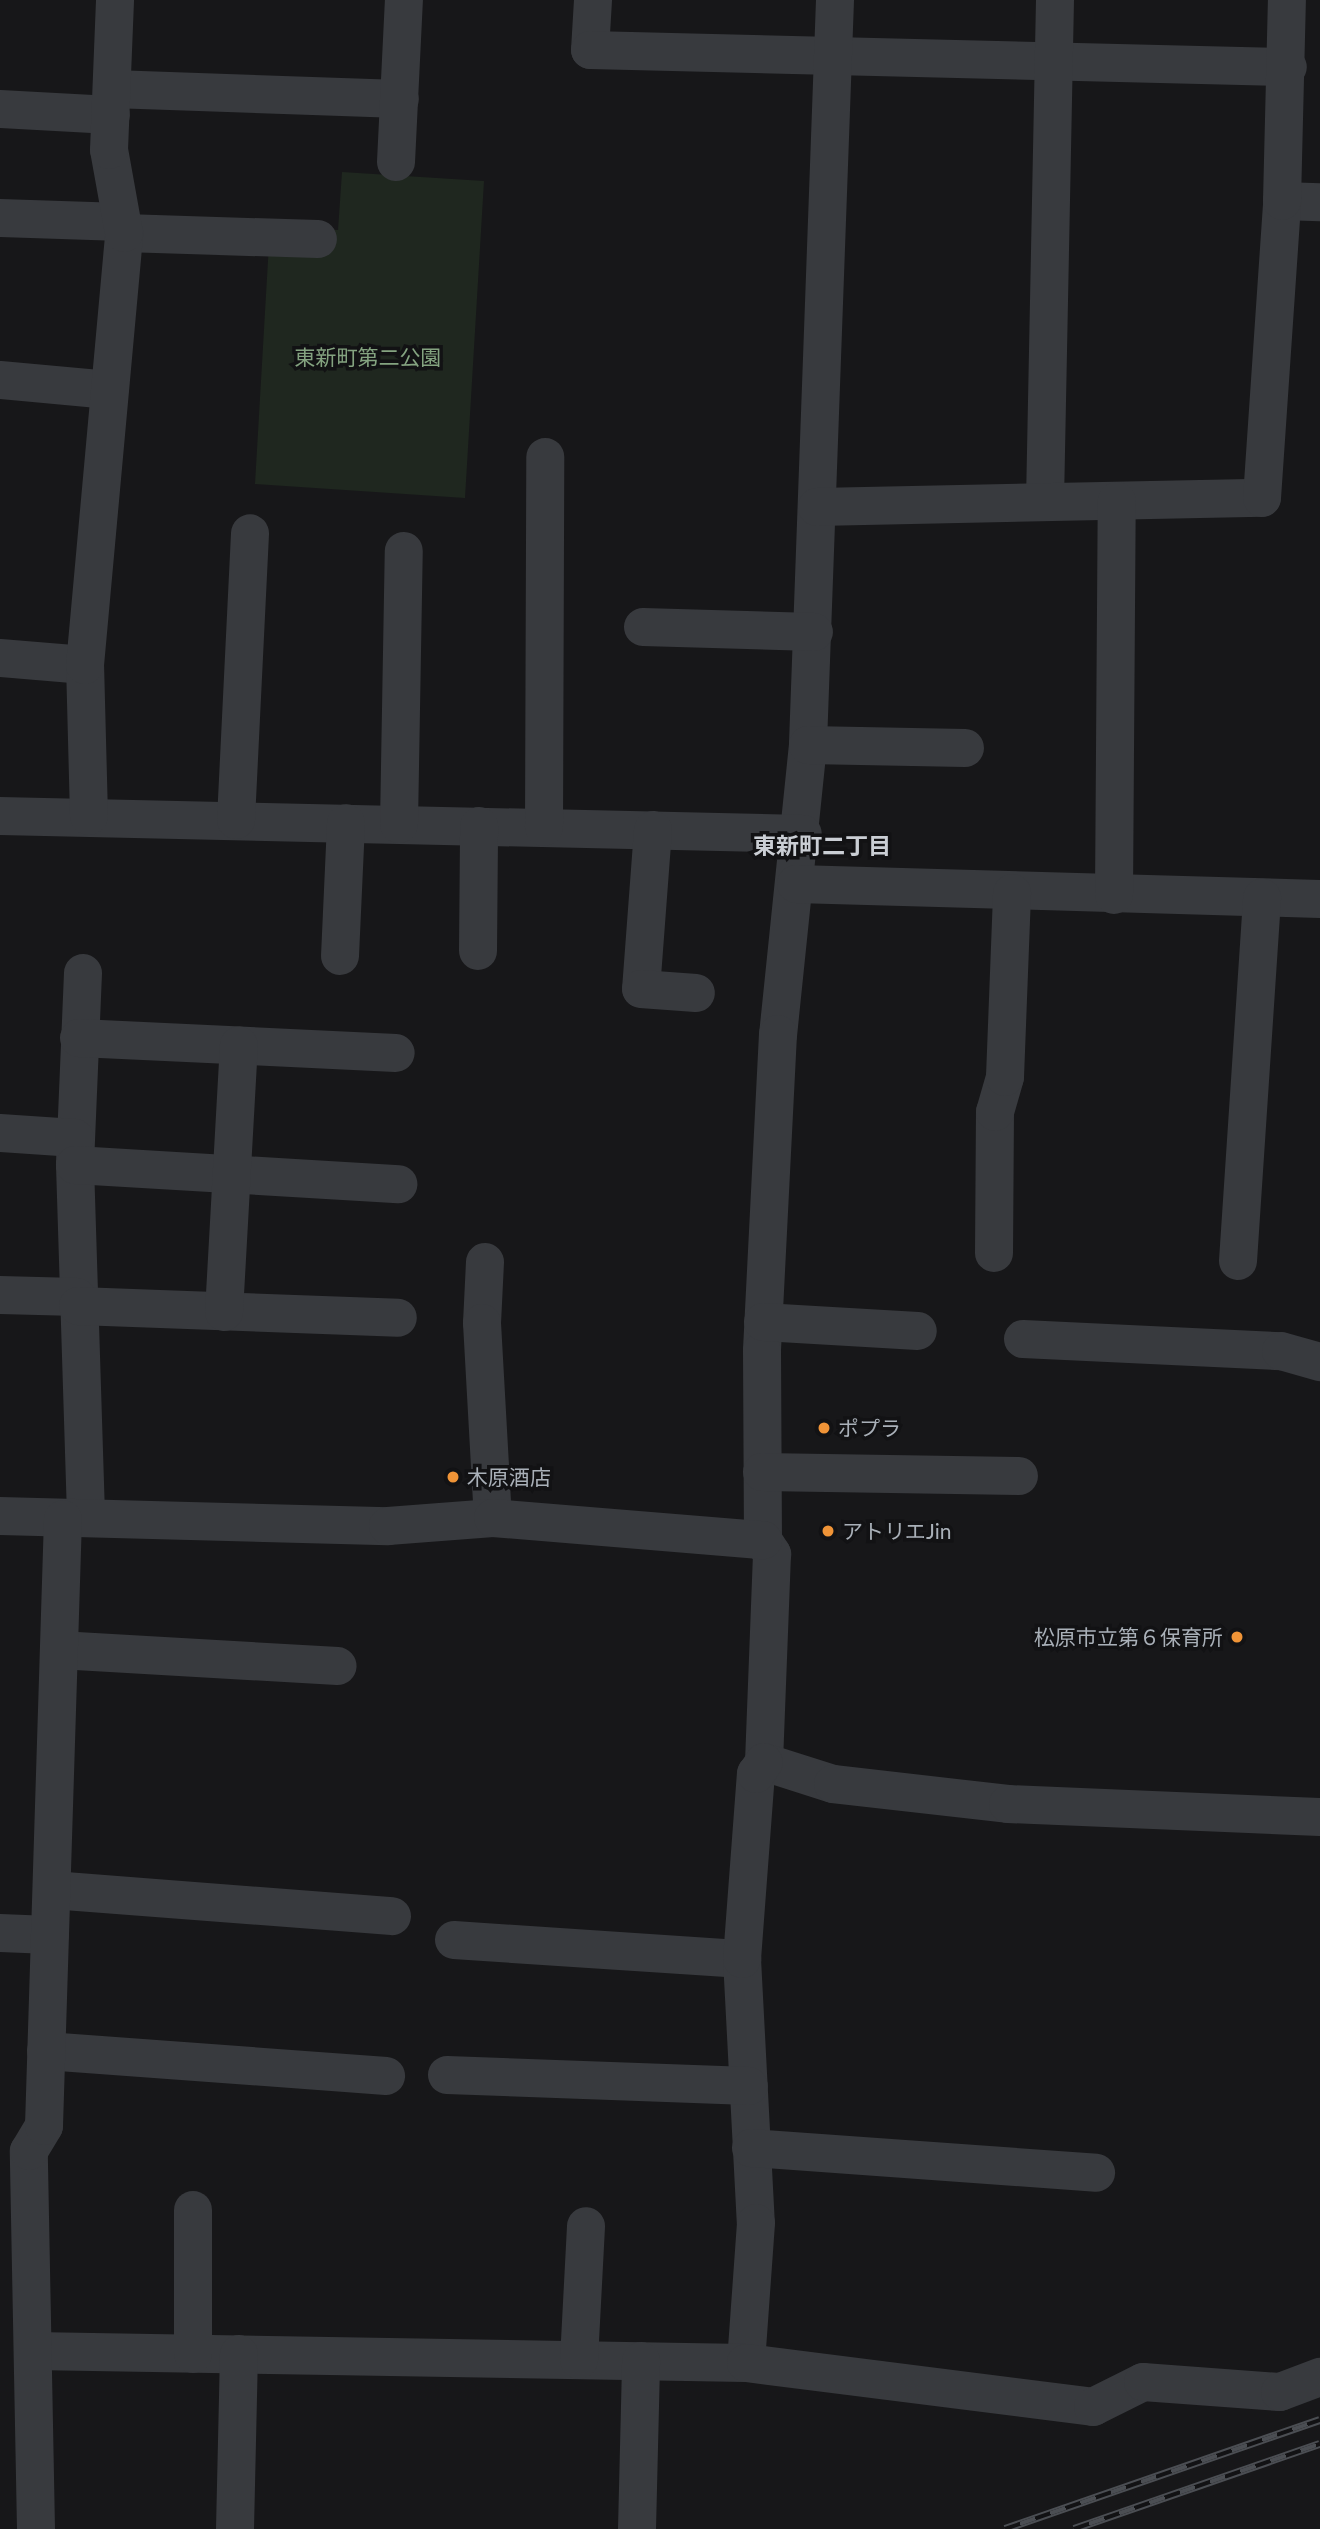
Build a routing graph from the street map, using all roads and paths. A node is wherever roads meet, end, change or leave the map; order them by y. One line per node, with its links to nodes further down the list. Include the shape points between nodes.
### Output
1 (115, 0): 11 (street)
2 (404, 0): 10 (street)
3 (593, 0): 7 (street, via 590,50)
4 (835, 0): 7 (street)
5 (1055, 0): 8 (street)
6 (1287, 0): 9 (street)
7 (833, 57): 8 (street); 24 (street)
8 (1053, 62): 9 (street); 23 (street)
9 (1288, 67): 14 (street)
10 (400, 99): 11 (street); 13 (street)
11 (111, 102): 12 (street); 17 (street, via 109,150)
12 (0, 108)
13 (396, 162)
14 (1282, 201): 15 (street); 22 (street, via 1262,498)
15 (1320, 202)
16 (0, 218): 17 (street)
17 (123, 228): 18 (street); 20 (street)
18 (318, 239)
19 (0, 380): 20 (street)
20 (110, 390): 30 (street)
21 (545, 457): 39 (street)
22 (1117, 500): 23 (street); 44 (street)
23 (1045, 502): 24 (street)
24 (817, 507): 28 (street)
25 (250, 533): 35 (street)
26 (404, 551): 37 (street)
27 (643, 627): 28 (street)
28 (814, 632): 31 (street)
29 (0, 658): 30 (street)
30 (85, 665): 33 (street)
31 (808, 745): 32 (street); 41 (street)
32 (965, 748)
33 (89, 816): 34 (street); 35 (street)
34 (0, 817)
35 (236, 820): 36 (street)
36 (346, 823): 37 (street); 48 (street)
37 (399, 824): 38 (street)
38 (479, 826): 39 (street); 47 (street)
39 (544, 827): 40 (street)
40 (653, 830): 41 (street); 50 (street, via 641,989)
41 (803, 834): 42 (street)
42 (796, 884): 43 (street); 65 (street, via 778,1034)
43 (1012, 893): 44 (street); 58 (street, via 1006,1077 995,1112)
44 (1114, 895): 45 (street)
45 (1262, 898): 46 (street); 59 (street)
46 (1320, 900)
47 (478, 951)
48 (340, 956)
49 (83, 973): 51 (street)
50 (696, 993)
51 (79, 1038): 52 (street); 55 (street)
52 (239, 1045): 53 (street); 56 (street)
53 (396, 1053)
54 (0, 1133): 55 (street)
55 (75, 1151): 56 (street); 62 (street)
56 (230, 1174): 57 (street); 63 (street)
57 (398, 1184)
58 (994, 1253)
59 (1238, 1261)
60 (485, 1262): 73 (street, via 482,1323)
61 (0, 1295): 62 (street)
62 (78, 1301): 63 (street); 72 (street)
63 (225, 1311): 64 (street)
64 (398, 1318)
65 (763, 1322): 66 (street); 69 (street)
66 (918, 1331)
67 (1023, 1339): 68 (street, via 1281,1351)
68 (1320, 1362)
69 (762, 1472): 70 (street); 74 (street)
70 (1019, 1476)
71 (0, 1516): 72 (street)
72 (75, 1518): 73 (street, via 388,1527); 75 (street)
73 (493, 1518): 74 (street)
74 (763, 1540): 77 (street, via 772,1554)
75 (59, 1650): 76 (street); 79 (street)
76 (338, 1666)
77 (764, 1762): 78 (street, via 833,1784 1008,1804); 84 (street, via 756,1774)
78 (1320, 1817)
79 (52, 1890): 80 (street); 82 (street)
80 (392, 1916)
81 (0, 1933): 82 (street)
82 (50, 1935): 85 (street)
83 (454, 1940): 84 (street)
84 (743, 1959): 88 (street)
85 (46, 2051): 86 (street); 90 (street, via 44,2126)
86 (386, 2076)
87 (447, 2076): 88 (street)
88 (749, 2086): 89 (street)
89 (751, 2148): 91 (street); 99 (street, via 756,2223)
90 (14, 2155): 94 (street)
91 (1096, 2173)
92 (193, 2210): 95 (street)
93 (586, 2226): 97 (street)
94 (33, 2351): 95 (street); 101 (street)
95 (193, 2354): 96 (street)
96 (239, 2354): 97 (street); 102 (street)
97 (579, 2360): 98 (street)
98 (640, 2361): 99 (street); 103 (street)
99 (746, 2363): 100 (street, via 1093,2407 1143,2382 1280,2392)
100 (1320, 2377)
101 (36, 2529)
102 (235, 2529)
103 (637, 2529)

